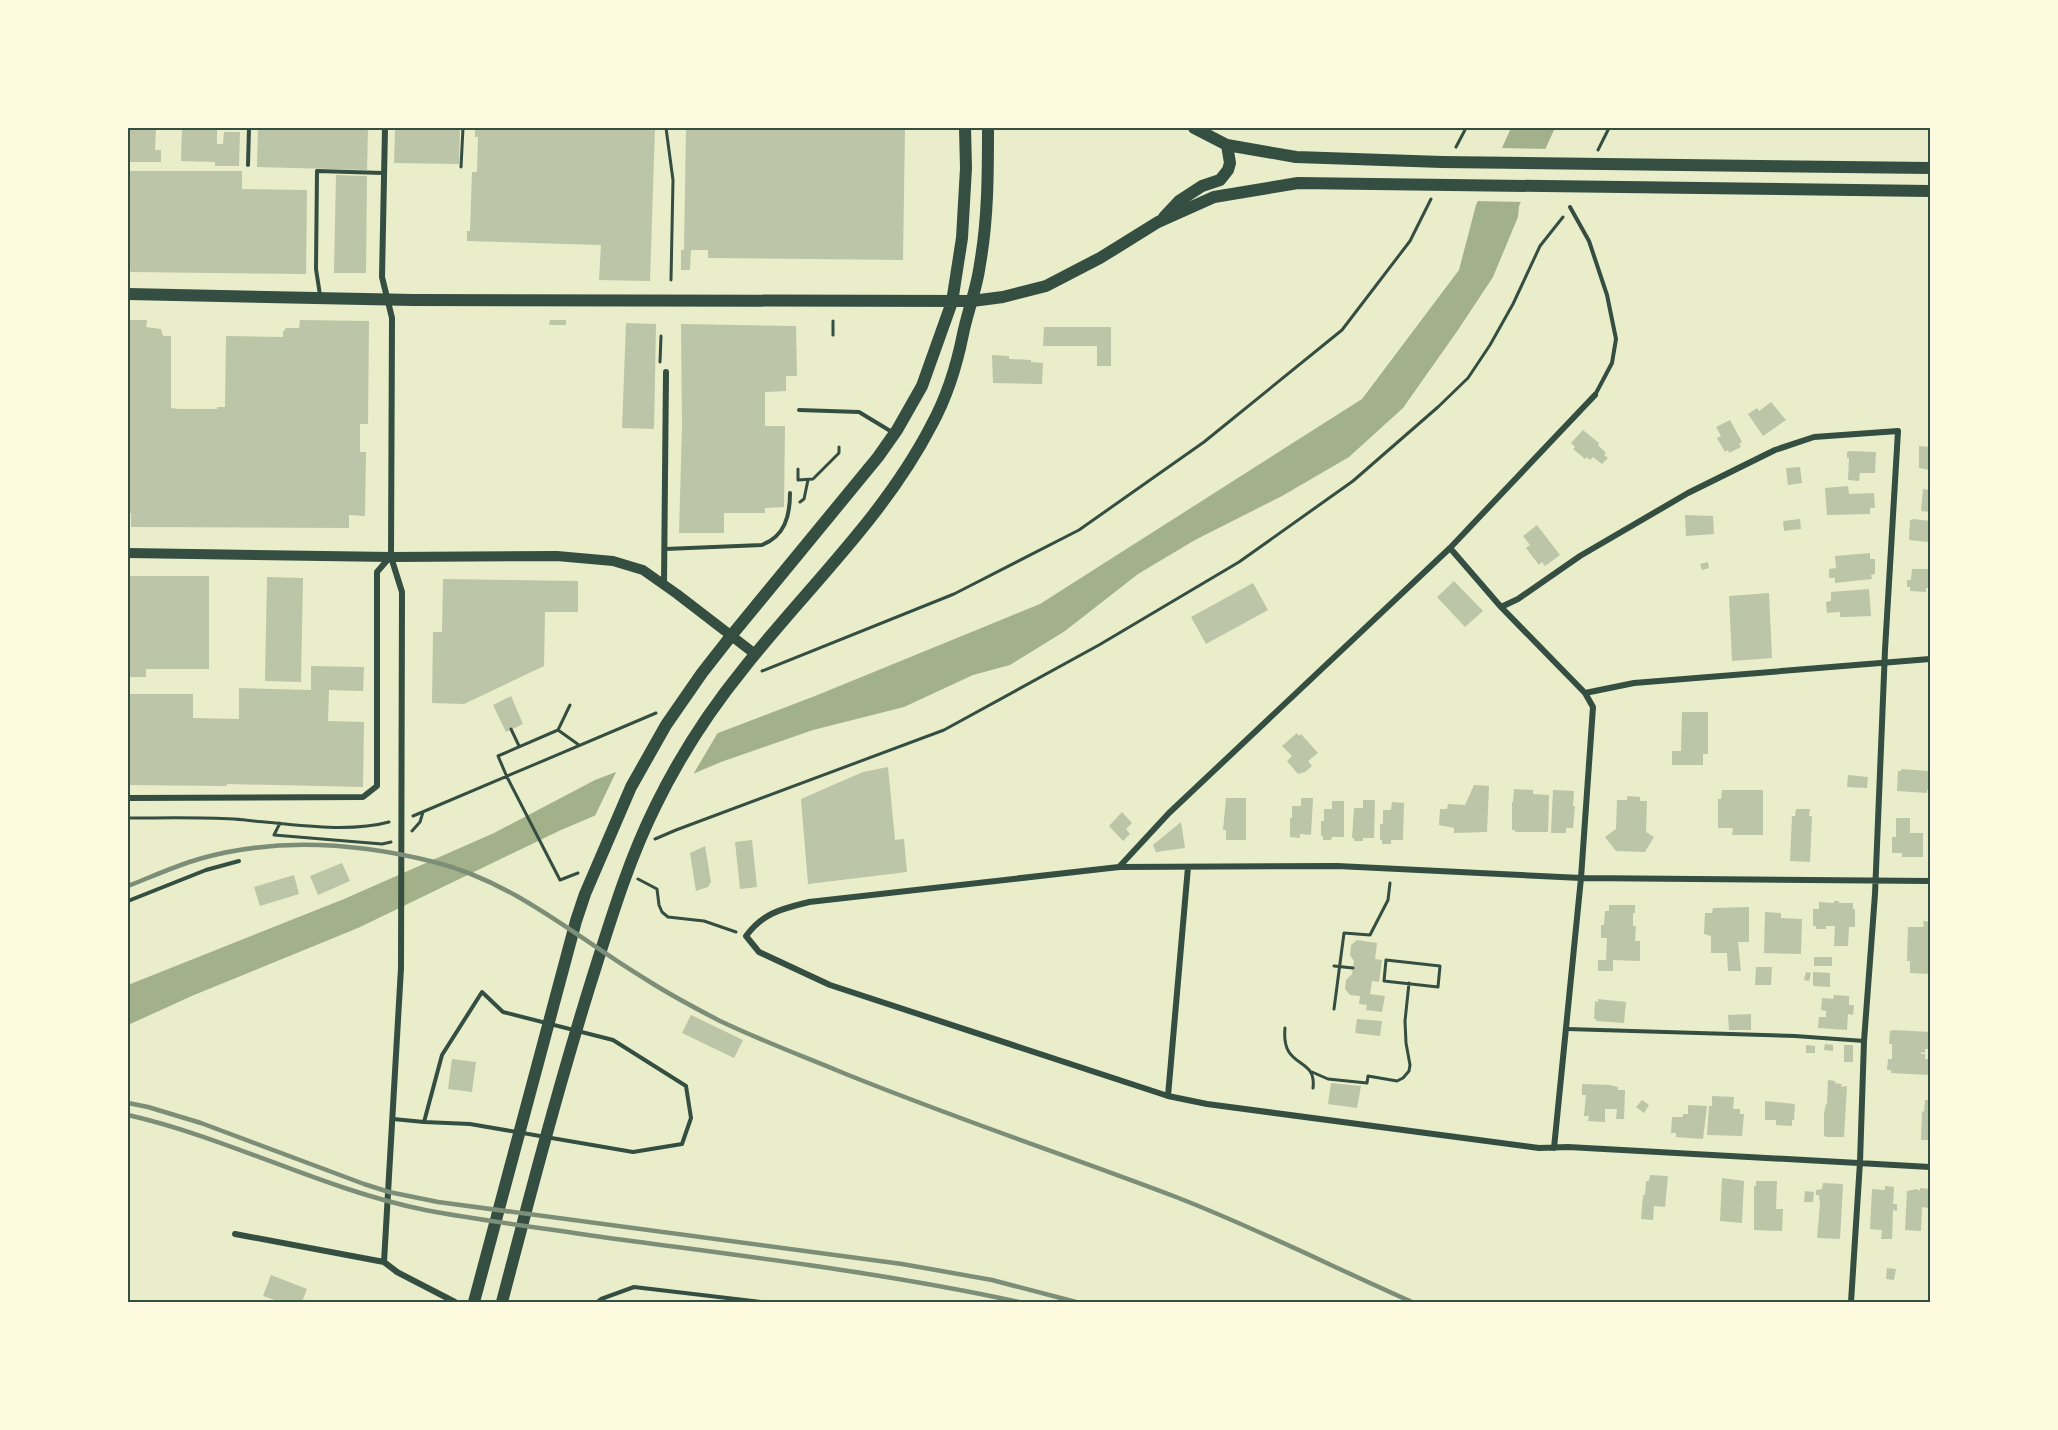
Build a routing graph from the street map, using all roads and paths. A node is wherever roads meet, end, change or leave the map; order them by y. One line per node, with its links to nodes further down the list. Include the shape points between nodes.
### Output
1 (249, 128): 13 (lane)
2 (385, 128): 16 (street)
3 (463, 128): 14 (path)
4 (666, 128): 21 (path, via 674,180)
5 (965, 128): 26 (main road, via 963,226)
6 (988, 128): 25 (main road, via 985,226)
7 (1194, 128): 10 (main road)
8 (1466, 128): 11 (path)
9 (1609, 128): 12 (path)
10 (1227, 145): 15 (main road, via 1296,157 1442,162); 20 (main road, via 1230,163 1220,180 1179,201)
11 (1454, 151)
12 (1594, 159)
13 (248, 165)
14 (462, 167)
15 (1930, 168)
16 (383, 173): 23 (lane, via 317,171 316,269); 24 (street, via 382,277)
17 (1435, 191): 50 (path, via 1410,241 1342,330 1204,442 1079,530 954,594)
18 (1930, 192): 20 (main road, via 1298,183 1214,197)
19 (1570, 207): 32 (lane, via 1589,241 1607,295 1616,339 1612,363); 67 (path, via 1540,246 1513,304 1468,378 1353,481 1239,562 944,730)
20 (1158, 222): 25 (main road, via 1046,286)
21 (671, 280)
22 (128, 294): 23 (main road)
23 (320, 298): 24 (main road)
24 (388, 299): 26 (main road); 43 (street, via 392,318)
25 (972, 301): 26 (main road); 47 (main road, via 933,423 897,481)
26 (952, 302): 34 (main road, via 922,386)
27 (833, 321): 28 (path)
28 (833, 335)
29 (661, 336): 30 (path)
30 (661, 349)
31 (666, 372): 41 (street)
32 (1595, 394): 40 (street)
33 (799, 410): 34 (lane, via 859,412)
34 (895, 434): 46 (main road)
35 (839, 447): 37 (path, via 838,453)
36 (798, 469): 37 (path, via 798,480)
37 (808, 480): 39 (path, via 804,499)
38 (790, 493): 41 (lane, via 786,524 762,545)
39 (795, 503)
40 (1450, 548): 45 (street); 69 (street, via 1178,805)
41 (665, 549): 44 (street)
42 (128, 553): 43 (street)
43 (391, 557): 44 (street, via 557,556 613,561 643,570); 59 (street, via 377,572 377,786 363,797); 90 (street, via 402,592 403,735 401,968)
44 (664, 584): 46 (street)
45 (1501, 606): 49 (street, via 1688,493 1775,450 1814,437 1898,431); 51 (street)
46 (731, 636): 47 (street); 98 (main road, via 649,754 585,894)
47 (755, 654): 99 (main road, via 684,751 621,886 554,1106)
48 (1930, 659): 49 (street)
49 (1884, 662): 51 (street, via 1634,683); 74 (street)
50 (754, 674)
51 (1585, 693): 73 (street, via 1593,707)
52 (570, 705): 55 (path)
53 (666, 709): 56 (path)
54 (511, 729): 57 (path)
55 (558, 730): 56 (path); 57 (path)
56 (579, 745): 58 (path)
57 (519, 746): 58 (path, via 498,756)
58 (507, 777): 60 (path); 71 (path)
59 (128, 798)
60 (423, 812): 62 (path); 65 (path)
61 (128, 818): 64 (path)
62 (405, 818)
63 (394, 821): 64 (path, via 372,827)
64 (280, 823): 66 (path, via 274,836 382,844)
65 (410, 833)
66 (396, 841)
67 (647, 843)
68 (239, 861): 77 (lane)
69 (1119, 867): 70 (street); 78 (street, via 809,902 773,912 756,923)
70 (1188, 867): 73 (street, via 1337,866); 89 (street)
71 (556, 873)
72 (637, 878): 78 (path, via 657,889 659,905 668,917 704,921)
73 (1581, 878): 74 (street); 85 (street)
74 (1875, 880): 75 (street); 86 (street)
75 (1930, 881)
76 (1390, 883): 80 (path, via 1388,900 1370,935 1344,933)
77 (128, 901)
78 (746, 936): 89 (street, via 759,952 830,985)
79 (1334, 966): 80 (path)
80 (1340, 967): 81 (path); 83 (path)
81 (1353, 968)
82 (1408, 983): 82 (path, via 1438,987 1440,966 1386,960 1384,981); 87 (path, via 1405,1021 1410,1065 1403,1078 1389,1081 1368,1076 1367,1083 1328,1079)
83 (1334, 1009)
84 (1285, 1028): 87 (path, via 1288,1053)
85 (1567, 1029): 86 (lane); 92 (street)
86 (1864, 1041): 93 (street)
87 (1312, 1072): 88 (path)
88 (1313, 1088)
89 (1168, 1096): 92 (street, via 1216,1106)
90 (393, 1119): 91 (lane); 96 (street)
91 (424, 1122): 91 (lane, via 470,1124 633,1152 682,1144 692,1118 686,1086 613,1040 503,1012 482,993 442,1055)
92 (1554, 1148): 93 (street)
93 (1860, 1162): 94 (street); 102 (street)
94 (1930, 1167)
95 (236, 1233): 96 (street)
96 (384, 1262): 97 (street)
97 (455, 1302)
98 (474, 1302)
99 (502, 1302)
100 (597, 1302): 101 (lane, via 634,1287)
101 (760, 1302)
102 (1851, 1302)

